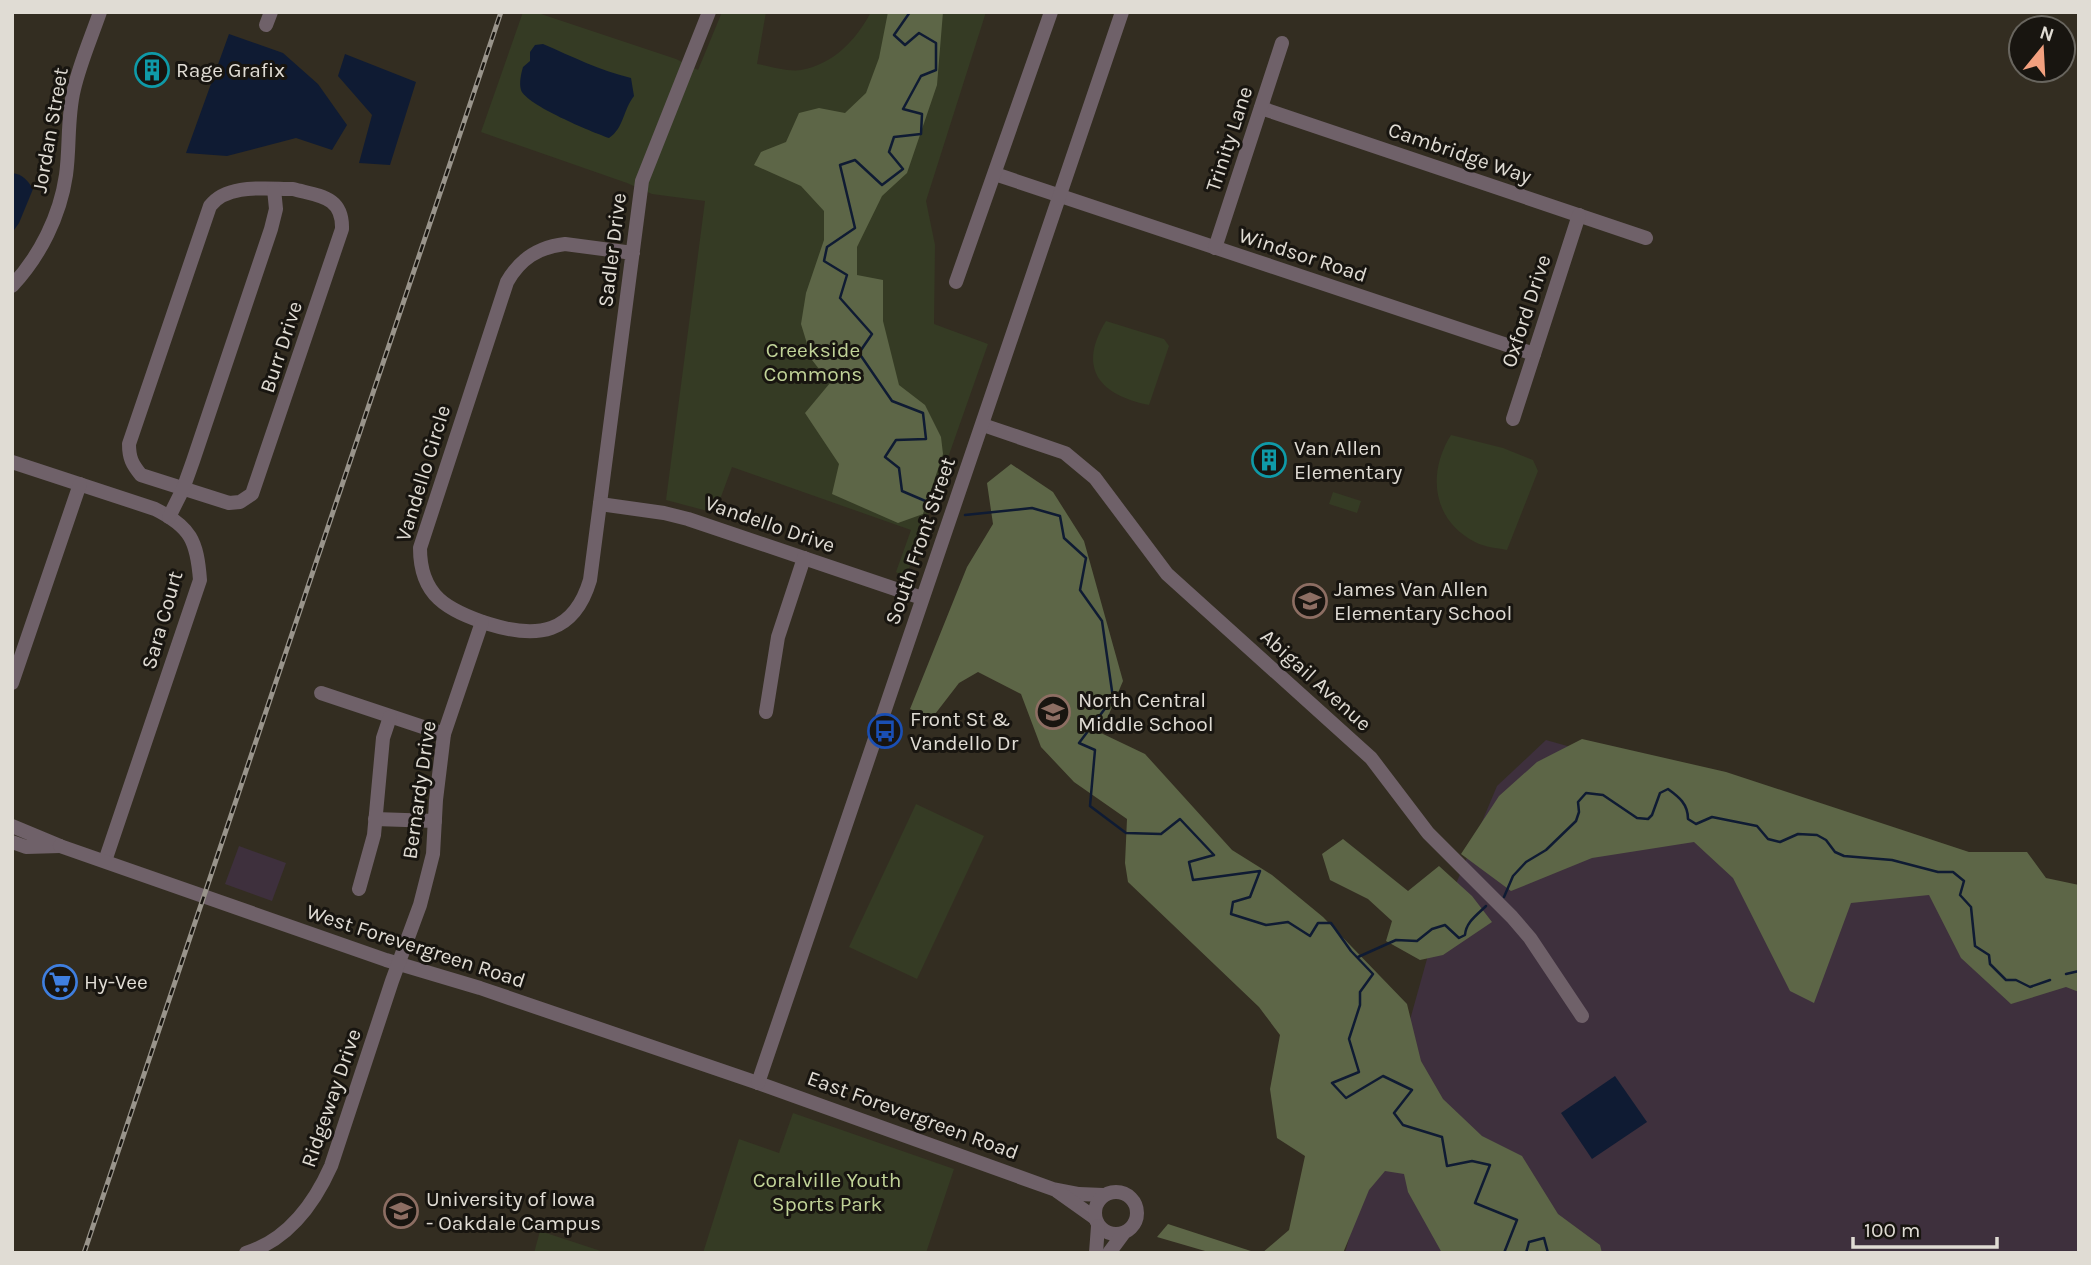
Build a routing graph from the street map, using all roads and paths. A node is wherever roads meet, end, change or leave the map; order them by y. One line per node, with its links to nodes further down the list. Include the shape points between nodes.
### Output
1 (100, 12): 15 (street, Jordan Street, via 74,89 60,201 33,261)
2 (709, 12): 13 (street, Sadler Drive, via 645,171)
3 (1051, 12): 7 (street)
4 (1122, 12): 9 (street, South Front Street)
5 (1282, 44): 6 (street, Trinity Lane)
6 (1261, 108): 10 (street, Cambridge Way); 12 (street, Trinity Lane)
7 (995, 174): 9 (street, Windsor Road); 14 (street)
8 (274, 189): 21 (street, via 271,229); 21 (street, Burr Drive, via 229,191 210,206 129,444 129,456 141,475); 21 (street, Burr Drive, via 329,199 343,218 342,229 251,494 229,503)
9 (1059, 195): 12 (street, Windsor Road); 18 (street, South Front Street)
10 (1579, 215): 11 (street, Cambridge Way); 16 (street, Oxford Drive)
11 (1646, 238)
12 (1216, 248): 16 (street, Windsor Road)
13 (633, 253): 22 (street, Sadler Drive); 26 (street, Vandello Circle, via 554,246 521,262 507,282 420,548 422,572 435,595 453,611)
14 (956, 282)
15 (12, 286)
16 (1534, 354): 17 (street, Oxford Drive)
17 (1513, 419)
18 (983, 425): 25 (street, South Front Street); 40 (street, Abigail Avenue, via 1065,453 1095,478 1167,574 1371,758 1427,833 1530,939)
19 (12, 461): 20 (street, Sara Court)
20 (80, 484): 23 (street, Sara Court); 27 (street)
21 (183, 489): 23 (street)
22 (600, 504): 24 (street, Vandello Drive, via 688,519); 26 (street, Vandello Circle, via 587,592 573,612 554,626 533,632)
23 (169, 516): 37 (street, Sara Court, via 184,527 193,542 200,580)
24 (804, 558): 25 (street, Vandello Drive); 29 (street, via 781,626)
25 (922, 598): 41 (street, South Front Street)
26 (482, 622): 31 (street, Bernardy Drive)
27 (12, 683)
28 (321, 693): 30 (street)
29 (766, 712)
30 (390, 716): 31 (street); 32 (street, via 383,738)
31 (444, 734): 33 (street, Bernardy Drive)
32 (376, 819): 33 (street); 38 (street)
33 (435, 821): 39 (street, Bernardy Drive, via 421,905)
34 (12, 826): 36 (street, West Forevergreen Road)
35 (12, 842): 36 (street, West Forevergreen Road, via 26,847)
36 (60, 846): 37 (street, West Forevergreen Road)
37 (105, 861): 39 (street, West Forevergreen Road)
38 (359, 889)
39 (398, 964): 41 (street, West Forevergreen Road); 46 (street, Ridgeway Drive, via 322,1187 297,1220 268,1243)
40 (1582, 1016)
41 (758, 1083): 42 (street, East Forevergreen Road)
42 (1053, 1188): 43 (street, East Forevergreen Road); 44 (street, East Forevergreen Road)
43 (1103, 1195): 44 (street, via 1096,1205); 45 (street, via 1124,1193 1136,1206 1135,1223)
44 (1097, 1222): 45 (street, via 1110,1234); 47 (street)
45 (1123, 1234): 48 (street)
46 (246, 1253)
47 (1096, 1253)
48 (1109, 1253)

